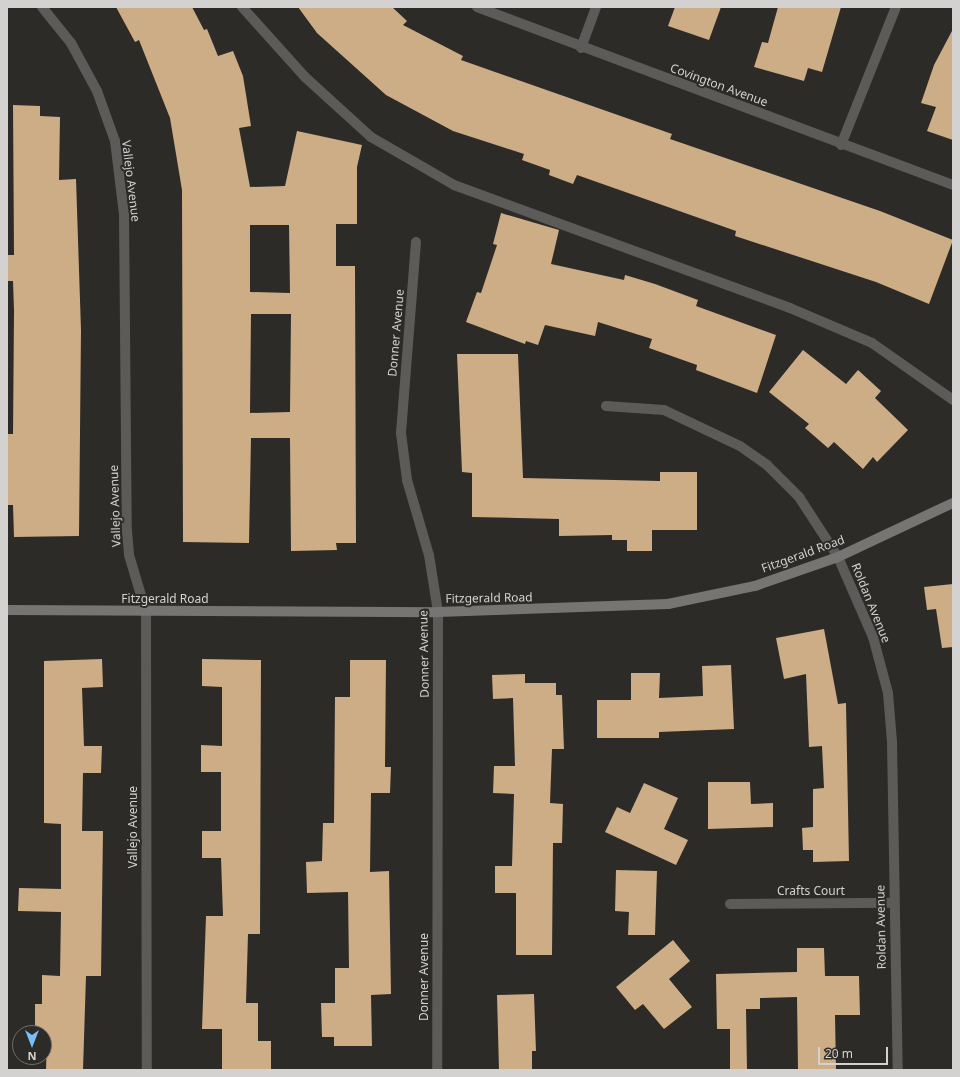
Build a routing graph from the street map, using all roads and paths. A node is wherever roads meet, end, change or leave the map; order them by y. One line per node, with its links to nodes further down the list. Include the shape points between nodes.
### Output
1 (42, 7): 15 (street, Vallejo Avenue, via 71,43 97,91 114,141 124,214 127,531 129,554)
2 (242, 7): 10 (street, via 305,77 371,137 454,185 790,308 872,343)
3 (477, 7): 6 (street, Covington Avenue)
4 (596, 7): 6 (street)
5 (896, 7): 7 (street)
6 (581, 48): 7 (street, Covington Avenue)
7 (841, 145): 8 (street, Covington Avenue)
8 (953, 185)
9 (416, 242): 16 (street, Donner Avenue, via 401,433 407,480 429,555)
10 (953, 400)
11 (606, 406): 13 (street, Roldan Avenue, via 664,410 740,446 767,466 799,497)
12 (953, 503): 13 (main road, Fitzgerald Road)
13 (838, 557): 16 (main road, Fitzgerald Road, via 755,586 668,604); 17 (street, Roldan Avenue, via 873,637 888,693 892,742)
14 (7, 610): 15 (main road, Fitzgerald Road)
15 (146, 612): 16 (main road, Fitzgerald Road); 19 (street, Vallejo Avenue)
16 (438, 612): 20 (street, Donner Avenue)
17 (893, 903): 18 (street, Crafts Court); 21 (street, Roldan Avenue)
18 (730, 904)
19 (147, 1070)
20 (437, 1070)
21 (898, 1070)

